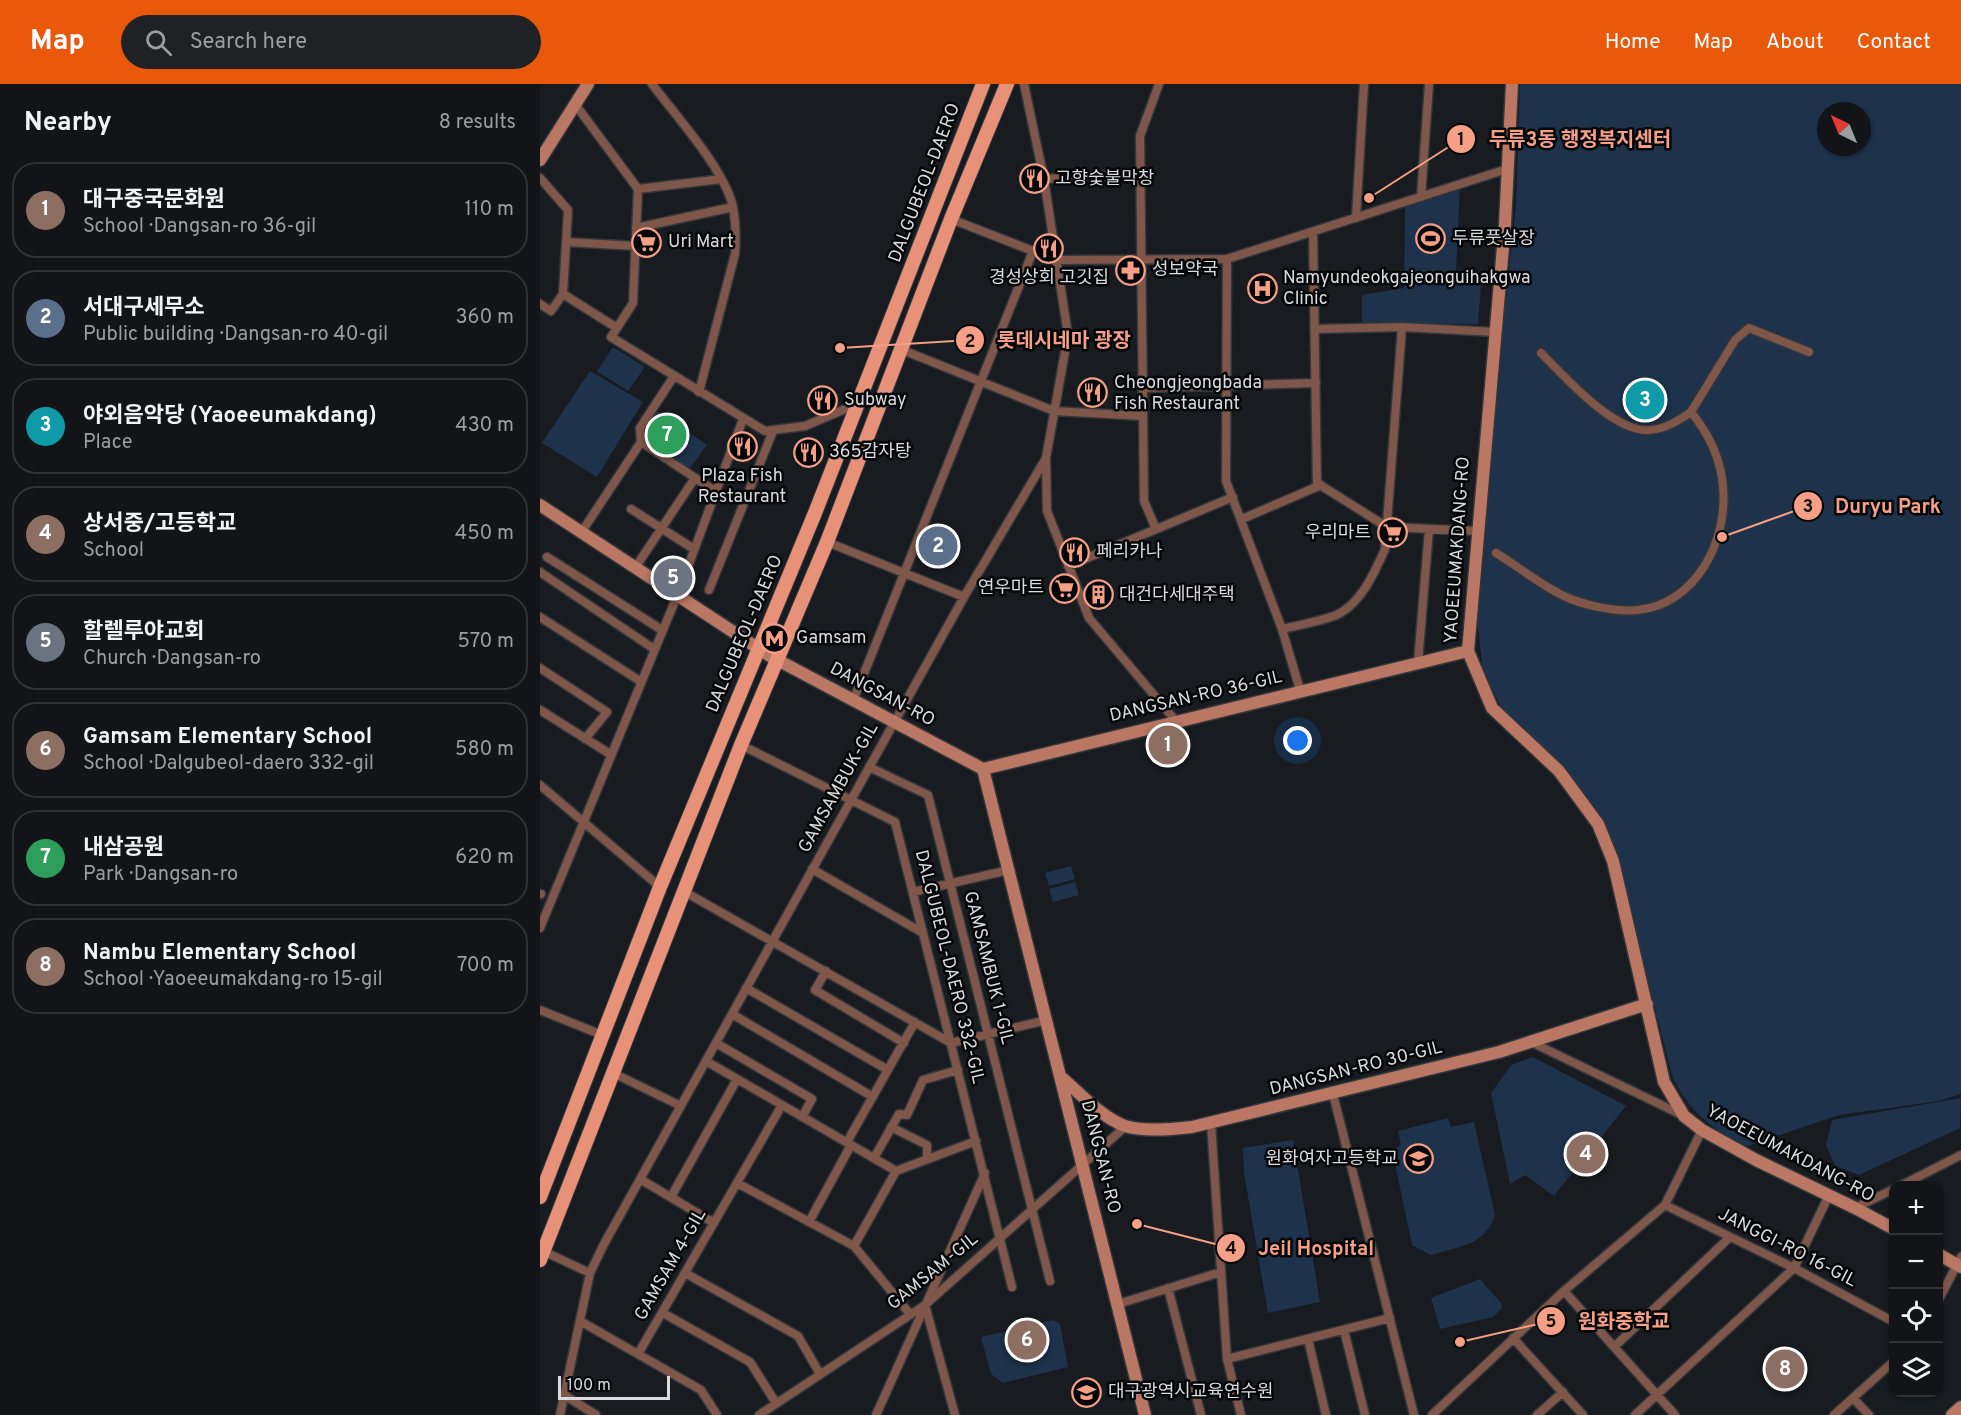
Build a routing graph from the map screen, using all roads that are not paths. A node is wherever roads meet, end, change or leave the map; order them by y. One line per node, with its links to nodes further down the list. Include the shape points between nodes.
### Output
1 (588, 84): 10 (main road)
2 (652, 84): 15 (street)
3 (982, 84): 45 (main road, DALGUBEOL-DAERO)
4 (1007, 84): 21 (main road, DALGUBEOL-DAERO)
5 (1024, 84): 16 (street)
6 (1159, 84): 13 (street, via 1140,136)
7 (1364, 84): 20 (street)
8 (1429, 84): 18 (street)
9 (1512, 84): 12 (main road, YAOEEUMAKDANG-RO)
10 (575, 104): 11 (main road); 17 (street)
11 (540, 160)
12 (1507, 169): 18 (street); 35 (main road, YAOEEUMAKDANG-RO)
13 (1140, 173): 16 (street); 29 (street)
14 (540, 178): 24 (street, via 568,210)
15 (722, 179): 17 (street); 19 (street)
16 (1044, 179): 28 (street)
17 (638, 189): 22 (street)
18 (1421, 197): 20 (street)
19 (733, 207): 22 (street); 44 (street, via 735,254)
20 (1356, 218): 23 (street)
21 (951, 219): 28 (street); 36 (main road, DALGUBEOL-DAERO)
22 (636, 228): 25 (street)
23 (1313, 232): 27 (street); 34 (street)
24 (566, 242): 25 (street); 30 (street)
25 (636, 246): 33 (street, via 633,303)
26 (1031, 256): 40 (street)
27 (1227, 259): 29 (street); 42 (street)
28 (1056, 260): 29 (street); 46 (street, via 1068,335)
29 (1141, 261): 43 (street)
30 (563, 294): 31 (street, via 551,311); 33 (street)
31 (540, 304)
32 (1402, 327): 34 (street); 35 (street); 60 (street)
33 (617, 328): 39 (street, via 611,337)
34 (1315, 329): 41 (street)
35 (1495, 332): 64 (main road, YAOEEUMAKDANG-RO)
36 (900, 350): 40 (street); 66 (main road, DALGUBEOL-DAERO)
37 (1809, 352): 47 (street, via 1749,328 1735,340)
38 (1541, 353): 47 (street, via 1592,401 1634,429 1661,428)
39 (674, 376): 44 (street); 51 (street, via 640,428)
40 (981, 382): 46 (street); 73 (street)
41 (1316, 383): 42 (street); 54 (street, via 1317,483)
42 (1227, 386): 43 (street); 56 (street, via 1226,482)
43 (1143, 388): 48 (street)
44 (699, 392): 49 (street)
45 (857, 404): 50 (street, via 805,426); 74 (main road, DALGUBEOL-DAERO)
46 (1054, 411): 48 (street); 52 (street)
47 (1691, 412): 68 (street, via 1716,456 1724,488 1712,553 1699,576 1681,594 1663,605 1637,610 1610,608 1567,597)
48 (1143, 416): 62 (street, via 1144,501)
49 (743, 419): 50 (street); 55 (street)
50 (773, 431): 75 (street)
51 (641, 442): 53 (street); 65 (street)
52 (1046, 458): 70 (street, via 1047,511); 77 (street, GAMSAMBUK-GIL)
53 (695, 478): 55 (street); 61 (street)
54 (1321, 485): 59 (street); 60 (street)
55 (715, 491): 67 (street)
56 (1233, 497): 59 (street); 62 (street)
57 (540, 505): 65 (main road, DANGSAN-RO)
58 (630, 509): 61 (street)
59 (1242, 519): 80 (street)
60 (1387, 527): 63 (street); 80 (street, via 1385,549 1374,575 1354,600 1336,615)
61 (662, 528): 67 (street); 71 (street)
62 (1156, 529): 70 (street)
63 (1429, 529): 64 (street); 86 (street)
64 (1478, 531): 84 (main road, YAOEEUMAKDANG-RO)
65 (581, 533): 71 (main road, DANGSAN-RO)
66 (827, 542): 73 (street); 79 (main road, DALGUBEOL-DAERO)
67 (694, 549): 76 (street)
68 (1496, 553)
69 (547, 557): 81 (street)
70 (1068, 566): 92 (street, via 1089,618)
71 (635, 568): 76 (main road, DANGSAN-RO)
72 (540, 572): 83 (street)
73 (904, 573): 77 (street); 90 (street)
74 (784, 589): 79 (main road, via 789,598 785,615); 82 (main road, DALGUBEOL-DAERO)
75 (710, 590)
76 (677, 596): 81 (street); 82 (main road, DANGSAN-RO)
77 (964, 597): 93 (street, GAMSAMBUK-GIL)
78 (540, 618): 88 (street)
79 (793, 620): 85 (main road, DALGUBEOL-DAERO)
80 (1282, 629): 89 (street)
81 (662, 630): 83 (street)
82 (759, 648): 85 (main road, DANGSAN-RO); 105 (main road, DALGUBEOL-DAERO)
83 (654, 649): 88 (street)
84 (1468, 651): 86 (main road, DANGSAN-RO 36-GIL); 113 (main road, YAOEEUMAKDANG-RO, via 1492,708 1559,771 1598,824 1614,861)
85 (777, 659): 90 (main road, DANGSAN-RO); 95 (main road, DALGUBEOL-DAERO)
86 (1418, 662): 89 (main road, DANGSAN-RO 36-GIL)
87 (540, 668): 94 (street, via 607,711)
88 (640, 681): 96 (street)
89 (1300, 690): 92 (main road, DANGSAN-RO 36-GIL)
90 (853, 701): 93 (main road, DANGSAN-RO)
91 (540, 710): 94 (street)
92 (1175, 720): 98 (main road, DANGSAN-RO 36-GIL)
93 (894, 722): 97 (street, GAMSAMBUK-GIL); 98 (main road, DANGSAN-RO)
94 (585, 739): 96 (street)
95 (741, 745): 100 (street, DALGUBEOL-DAERO 332-GIL); 106 (main road, DALGUBEOL-DAERO)
96 (610, 754): 101 (street)
97 (869, 767): 100 (street, GAMSAMBUK-GIL); 104 (street, GAMSAMBUK 1-GIL, via 927,795)
98 (983, 769): 103 (main road, DANGSAN-RO)
99 (540, 785): 101 (street)
100 (851, 800): 102 (street, GAMSAMBUK-GIL); 107 (street, DALGUBEOL-DAERO 332-GIL, via 895,822)
101 (583, 822): 105 (street); 108 (street)
102 (812, 869): 109 (street, GAMSAMBUK-GIL); 110 (street, GAMSAMBUK-GIL)
103 (1008, 870): 104 (street); 116 (main road, DANGSAN-RO)
104 (950, 883): 107 (street); 118 (street, GAMSAMBUK 1-GIL)
105 (660, 888): 119 (main road, DALGUBEOL-DAERO)
106 (685, 892): 110 (street); 127 (main road, DALGUBEOL-DAERO)
107 (913, 892): 109 (street, DALGUBEOL-DAERO 332-GIL)
108 (540, 928)
109 (923, 933): 123 (street, DALGUBEOL-DAERO 332-GIL)
110 (772, 941): 111 (street); 112 (street, GAMSAMBUK-GIL)
111 (826, 971): 117 (street); 122 (street, via 815,990)
112 (746, 988): 115 (street, GAMSAMBUK-GIL); 125 (street)
113 (1647, 1005): 121 (main road, DANGSAN-RO 30-GIL); 134 (main road, YAOEEUMAKDANG-RO, via 1664,1082)
114 (540, 1010): 119 (street)
115 (732, 1014): 120 (street, GAMSAMBUK-GIL); 131 (street)
116 (1047, 1020): 118 (street); 128 (main road, DANGSAN-RO)
117 (915, 1022): 122 (street); 123 (street)
118 (988, 1034): 123 (street); 157 (street, GAMSAMBUK 1-GIL)
119 (602, 1035): 153 (main road, DALGUBEOL-DAERO)
120 (716, 1042): 124 (street, GAMSAMBUK-GIL); 135 (street, via 812,1099)
121 (1531, 1042): 130 (main road, DANGSAN-RO 30-GIL); 134 (street)
122 (904, 1043): 125 (street)
123 (951, 1043): 126 (street, DALGUBEOL-DAERO 332-GIL)
124 (706, 1061): 129 (street); 133 (street, GAMSAMBUK-GIL)
125 (888, 1070): 131 (street)
126 (958, 1070): 138 (street, via 923,1080 907,1115 899,1114); 140 (street, DALGUBEOL-DAERO 332-GIL)
127 (613, 1073): 133 (street); 164 (main road, DALGUBEOL-DAERO)
128 (1061, 1077): 137 (main road); 145 (main road, DANGSAN-RO)
129 (737, 1079): 132 (street); 154 (street)
130 (1333, 1094): 136 (main road, DANGSAN-RO 30-GIL); 180 (street)
131 (873, 1097): 141 (street)
132 (782, 1105): 135 (street); 150 (street, GAMSAM 4-GIL)
133 (681, 1106): 148 (street, GAMSAMBUK-GIL)
134 (1684, 1116): 139 (main road, YAOEEUMAKDANG-RO)
135 (802, 1117): 141 (street)
136 (1211, 1123): 137 (main road, DANGSAN-RO 30-GIL, via 1168,1130); 168 (street)
137 (1126, 1126): 145 (street)
138 (891, 1127): 143 (street); 144 (street, via 927,1145)
139 (1702, 1130): 152 (main road, YAOEEUMAKDANG-RO); 155 (street)
140 (976, 1141): 144 (street); 147 (street, DALGUBEOL-DAERO 332-GIL)
141 (849, 1144): 143 (street); 158 (street)
142 (1961, 1155): 149 (street)
143 (874, 1158): 146 (street)
144 (927, 1159): 146 (street)
145 (1083, 1166): 157 (street, GAMSAM-GIL); 176 (main road, DANGSAN-RO)
146 (896, 1170): 163 (street)
147 (984, 1173): 162 (street, DALGUBEOL-DAERO 332-GIL); 177 (street)
148 (640, 1179): 154 (street); 169 (street, GAMSAMBUK-GIL)
149 (1908, 1181)
150 (737, 1183): 158 (street); 159 (street, GAMSAM 4-GIL)
151 (1889, 1191): 156 (street)
152 (1828, 1195): 156 (main road, YAOEEUMAKDANG-RO); 167 (street)
153 (540, 1197)
154 (671, 1197): 159 (street)
155 (1665, 1204): 161 (street, JANGGI-RO 16-GIL); 174 (street)
156 (1855, 1208): 160 (main road, YAOEEUMAKDANG-RO)
157 (1033, 1211): 162 (street, GAMSAM-GIL); 171 (street)
158 (809, 1222): 163 (street)
159 (714, 1223): 170 (street, GAMSAM 4-GIL)
160 (1889, 1227)
161 (1730, 1237): 167 (street, JANGGI-RO 16-GIL); 186 (street)
162 (1001, 1238): 172 (street, DALGUBEOL-DAERO 332-GIL); 177 (street, GAMSAM-GIL)
163 (854, 1246): 179 (street)
164 (542, 1256): 169 (street)
165 (1943, 1256): 166 (main road)
166 (1960, 1263): 175 (street)
167 (1794, 1268): 181 (street, JANGGI-RO 16-GIL); 193 (street)
168 (1221, 1272): 173 (street); 188 (street)
169 (590, 1273): 182 (street, GAMSAMBUK-GIL)
170 (686, 1273): 178 (street, GAMSAM 4-GIL); 190 (street, via 798,1336)
171 (1050, 1281)
172 (1012, 1287)
173 (1168, 1288): 176 (street); 204 (street)
174 (1564, 1291): 184 (street); 186 (street)
175 (1943, 1292)
176 (1118, 1304): 203 (main road, DANGSAN-RO)
177 (925, 1305): 179 (street, GAMSAM-GIL); 201 (street); 202 (street)
178 (663, 1313): 187 (street, GAMSAM 4-GIL); 195 (street, via 750,1362)
179 (910, 1314): 190 (street, GAMSAM-GIL)
180 (1390, 1318): 183 (street); 208 (street)
181 (1889, 1320)
182 (579, 1321): 187 (street); 192 (street, GAMSAMBUK-GIL)
183 (1344, 1330): 185 (street); 207 (street)
184 (1513, 1338): 191 (street); 209 (street)
185 (1308, 1339): 188 (street); 206 (street)
186 (1614, 1347): 193 (street)
187 (638, 1354): 199 (street, via 701,1390)
188 (1227, 1359): 205 (street)
189 (1889, 1365): 194 (street)
190 (820, 1374): 195 (street, GAMSAM-GIL)
191 (1563, 1392): 210 (street); 211 (street)
192 (564, 1395): 197 (street, GAMSAMBUK-GIL); 198 (street)
193 (1657, 1395): 212 (street); 213 (street)
194 (1853, 1398): 214 (street); 215 (street)
195 (776, 1403): 200 (street, GAMSAM-GIL)
196 (1961, 1407): 216 (main road)
197 (560, 1415)
198 (596, 1415)
199 (717, 1415)
200 (759, 1415)
201 (876, 1415)
202 (955, 1415)
203 (1145, 1415)
204 (1201, 1415)
205 (1240, 1415)
206 (1326, 1415)
207 (1365, 1415)
208 (1414, 1415)
209 (1432, 1415)
210 (1537, 1415)
211 (1583, 1415)
212 (1635, 1415)
213 (1675, 1415)
214 (1834, 1415)
215 (1869, 1415)
216 (1952, 1415)

